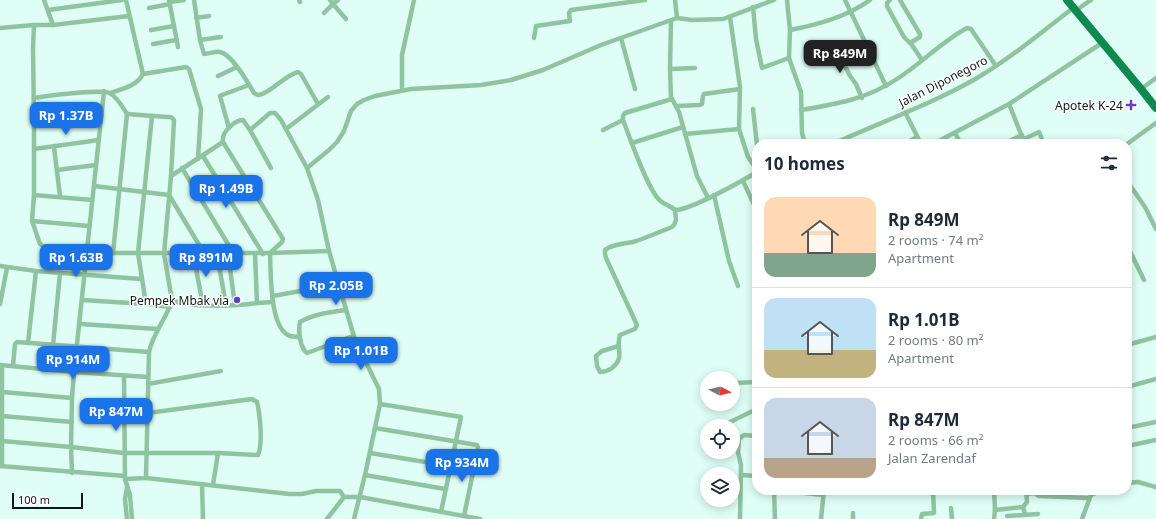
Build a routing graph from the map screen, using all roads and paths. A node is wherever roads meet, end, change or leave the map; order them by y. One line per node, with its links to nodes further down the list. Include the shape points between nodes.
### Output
1 (44, 0): 23 (street)
2 (122, 0): 23 (street)
3 (126, 0): 27 (street)
4 (184, 0): 18 (street)
5 (194, 0): 30 (street)
6 (338, 0): 19 (street)
7 (414, 0): 64 (street, via 402,55)
8 (645, 0): 41 (street, via 571,10 570,21 536,26)
9 (675, 0): 31 (street)
10 (774, 0): 20 (street)
11 (788, 0): 39 (street)
12 (845, 0): 26 (street)
13 (870, 0): 26 (street)
14 (890, 0): 45 (street, via 887,6)
15 (900, 0): 45 (street, via 920,34 920,37)
16 (1067, 0): 24 (highway)
17 (1091, 0): 24 (street, Jalan Diponegoro)
18 (170, 2): 21 (street); 36 (street)
19 (332, 2): 25 (street); 32 (street)
20 (758, 3): 22 (street)
21 (149, 8)
22 (753, 8): 29 (street); 50 (street, via 762,68)
23 (48, 10): 35 (street)
24 (1074, 10): 46 (highway); 52 (street, Jalan Diponegoro)
25 (324, 12)
26 (850, 12): 39 (street, via 819,24); 60 (street)
27 (130, 16): 35 (street); 56 (street)
28 (209, 16): 30 (street)
29 (730, 17): 31 (street, via 692,20); 62 (street)
30 (196, 18): 44 (street)
31 (677, 18): 33 (street)
32 (346, 19)
33 (671, 21): 42 (street); 55 (street)
34 (34, 25): 35 (street); 37 (street); 68 (street)
35 (53, 25)
36 (174, 26): 38 (street); 43 (street)
37 (0, 28)
38 (151, 30)
39 (790, 30): 50 (street)
40 (221, 37): 44 (street)
41 (534, 38)
42 (621, 38): 61 (street); 64 (street, via 543,70 511,80 481,85)
43 (176, 40): 47 (street); 49 (street)
44 (200, 40): 53 (street, via 204,54 221,52)
45 (910, 43): 51 (street)
46 (1102, 43): 63 (highway); 72 (street)
47 (153, 44)
48 (834, 44): 69 (street)
49 (178, 47)
50 (789, 58): 76 (street, via 801,92)
51 (922, 60): 52 (street, via 951,36 969,28); 60 (street)
52 (996, 66): 77 (street, Jalan Diponegoro, via 958,88)
53 (237, 67): 57 (street); 59 (street)
54 (695, 68): 55 (street)
55 (670, 69): 70 (street)
56 (143, 74): 66 (street, via 133,85); 108 (street, via 186,67 189,69 201,109)
57 (218, 76)
58 (1156, 78): 63 (street)
59 (249, 85): 71 (street, via 254,93 261,95 298,72); 85 (street, via 220,96)
60 (886, 86): 69 (street)
61 (635, 89)
62 (740, 89): 73 (street, via 704,94 700,105); 87 (street)
63 (1142, 89): 74 (highway)
64 (402, 90): 113 (street, via 374,96 357,104 351,111 337,142)
65 (104, 91): 66 (street); 68 (street); 79 (street)
66 (110, 93): 78 (street)
67 (328, 96): 71 (street)
68 (34, 98): 83 (street)
69 (862, 98): 76 (street)
70 (672, 99): 73 (street); 81 (street, via 625,113)
71 (318, 104): 86 (street)
72 (1009, 104): 90 (street); 93 (street)
73 (676, 106): 84 (street)
74 (1156, 108)
75 (753, 109): 94 (street)
76 (801, 110): 95 (street)
77 (905, 112): 92 (street); 96 (street, Jalan Diponegoro)
78 (127, 114): 80 (street); 120 (street)
79 (102, 115): 83 (street); 102 (street)
80 (152, 116): 116 (street, via 171,117 174,120); 121 (street)
81 (623, 120): 89 (street); 105 (street)
82 (1156, 123): 103 (street)
83 (34, 124): 107 (street)
84 (683, 127): 91 (street); 105 (street)
85 (229, 128): 88 (street, via 243,120); 104 (street, via 223,135)
86 (286, 129): 88 (street, via 272,112); 113 (street)
87 (739, 129): 91 (street); 109 (street)
88 (250, 130): 112 (street)
89 (603, 130)
90 (955, 133): 98 (street); 99 (street)
91 (686, 134): 126 (street, via 697,176)
92 (917, 137): 97 (street)
93 (1023, 137): 100 (street); 101 (street, via 1039,132)
94 (756, 139)
95 (804, 139)
96 (844, 139)
97 (914, 139)
98 (943, 139)
99 (958, 139)
100 (1017, 139)
101 (1042, 139)
102 (99, 140): 106 (street); 110 (street)
103 (1132, 140)
104 (223, 142): 108 (street); 139 (street, via 283,239)
105 (632, 143): 129 (street, via 655,196)
106 (54, 146): 107 (street); 114 (street)
107 (34, 149): 122 (street)
108 (200, 157): 111 (street); 144 (street)
109 (752, 163)
110 (96, 165): 114 (street); 118 (street)
111 (182, 168): 116 (street); 142 (street)
112 (271, 168)
113 (307, 168): 134 (street, via 318,200)
114 (57, 170): 125 (street)
115 (752, 175): 117 (street)
116 (171, 176): 123 (street)
117 (743, 181): 124 (street); 128 (street)
118 (94, 186): 120 (street); 127 (street)
119 (1132, 188): 132 (street)
120 (120, 190): 121 (street); 135 (street)
121 (144, 192): 123 (street); 136 (street)
122 (34, 195): 125 (street); 130 (street)
123 (169, 195): 138 (street); 140 (street)
124 (714, 195): 126 (street); 154 (street, via 729,261)
125 (60, 196): 127 (street)
126 (708, 198): 129 (street)
127 (92, 200): 131 (street)
128 (752, 200)
129 (675, 210): 175 (street, via 675,223 672,227 605,250 604,254 637,325 635,329 620,335)
130 (32, 221): 131 (street); 133 (street, via 43,246)
131 (90, 226): 133 (street)
132 (1156, 229)
133 (87, 251): 135 (street); 150 (street)
134 (329, 251): 139 (street); 153 (street)
135 (113, 253): 136 (street)
136 (138, 253): 140 (street); 151 (street)
137 (193, 253): 138 (street); 140 (street); 162 (street)
138 (204, 253): 141 (street)
139 (270, 253): 144 (street); 155 (street)
140 (164, 254): 157 (street)
141 (217, 254): 142 (street); 163 (street)
142 (231, 254): 143 (street); 164 (street)
143 (255, 254): 144 (street); 159 (street)
144 (262, 254)
145 (1132, 255): 152 (street)
146 (0, 266): 147 (street)
147 (7, 268): 148 (street); 160 (street)
148 (36, 271): 149 (street); 172 (street)
149 (60, 273): 150 (street); 174 (street)
150 (85, 275): 151 (street); 156 (street)
151 (141, 279): 161 (street)
152 (1144, 280)
153 (339, 284): 155 (street); 166 (street)
154 (738, 286)
155 (273, 296): 158 (street)
156 (82, 300): 161 (street); 167 (street)
157 (172, 300): 162 (street, via 182,304); 165 (street)
158 (273, 302): 159 (street); 170 (street, via 281,329 289,336)
159 (257, 303): 164 (street)
160 (0, 304)
161 (146, 304): 165 (street)
162 (203, 305): 163 (street)
163 (226, 305): 164 (street)
164 (234, 305)
165 (170, 307): 168 (street)
166 (346, 310): 169 (street); 170 (street, via 314,316 300,322)
167 (80, 324): 168 (street); 176 (street)
168 (158, 329): 177 (street)
169 (354, 336): 170 (street, via 307,353); 191 (street, via 378,389)
170 (299, 337)
171 (1156, 337): 173 (street)
172 (28, 343): 174 (street); 179 (street, via 15,344)
173 (1132, 344)
174 (53, 345): 176 (street)
175 (619, 346): 175 (street, via 618,363 606,372 600,372 596,356 602,351)
176 (78, 347): 177 (street); 181 (street)
177 (149, 352): 183 (street)
178 (1, 365): 179 (street); 189 (street)
179 (13, 366): 181 (street)
180 (221, 371): 187 (street)
181 (74, 372): 182 (street); 190 (street)
182 (124, 376): 183 (street); 207 (street)
183 (148, 377): 187 (street)
184 (1156, 379): 188 (street)
185 (752, 382): 186 (street)
186 (740, 383)
187 (148, 384): 193 (street)
188 (1132, 385)
189 (2, 392): 190 (street); 194 (street)
190 (72, 398): 196 (street)
191 (380, 404): 199 (street); 203 (street, via 460,416)
192 (752, 411): 195 (street)
193 (148, 413): 208 (street, via 252,399 257,402 260,439 258,455); 209 (street)
194 (2, 416): 196 (street); 202 (street)
195 (736, 419)
196 (72, 422): 205 (street)
197 (1156, 422): 198 (street)
198 (1132, 427)
199 (375, 428): 203 (street); 206 (street)
200 (752, 436): 214 (street, via 744,435 739,439)
201 (1156, 440): 204 (street)
202 (2, 441): 205 (street); 210 (street)
203 (456, 442): 211 (street); 241 (street, via 478,446)
204 (1132, 445)
205 (72, 447): 207 (street); 212 (street)
206 (370, 452): 211 (street); 213 (street)
207 (124, 453): 209 (street); 216 (street)
208 (218, 453): 209 (street); 220 (street)
209 (147, 454): 217 (street)
210 (1, 466): 212 (street)
211 (450, 466): 223 (street)
212 (72, 473): 216 (street)
213 (365, 475): 223 (street); 231 (street)
214 (741, 475): 215 (street); 250 (street)
215 (752, 476)
216 (125, 478): 217 (street); 221 (street)
217 (146, 478): 219 (street)
218 (1132, 483): 222 (street)
219 (202, 484): 220 (street); 246 (street)
220 (213, 485): 232 (street, via 289,494 340,491)
221 (127, 487): 244 (street); 245 (street)
222 (1156, 487)
223 (445, 489): 237 (street)
224 (774, 495): 251 (street)
225 (824, 495): 252 (street)
226 (933, 495): 254 (street, via 934,513 924,513)
227 (994, 495): 236 (street)
228 (1026, 495): 234 (street)
229 (1058, 495): 233 (street)
230 (1092, 495): 233 (street)
231 (360, 496): 232 (street); 237 (street); 248 (street)
232 (344, 498): 247 (street)
233 (1089, 498): 257 (street)
234 (1024, 507): 236 (street); 239 (street)
235 (951, 508): 255 (street)
236 (995, 510): 256 (street)
237 (441, 512): 243 (street)
238 (853, 513): 253 (street)
239 (1025, 514): 240 (street); 242 (street)
240 (1038, 514)
241 (464, 516): 243 (street); 249 (street)
242 (1007, 516)
243 (452, 517)
244 (127, 519)
245 (132, 519)
246 (203, 519)
247 (327, 519)
248 (354, 519)
249 (480, 519)
250 (740, 519)
251 (774, 519)
252 (821, 519)
253 (853, 519)
254 (921, 519)
255 (952, 519)
256 (994, 519)
257 (1082, 519)

